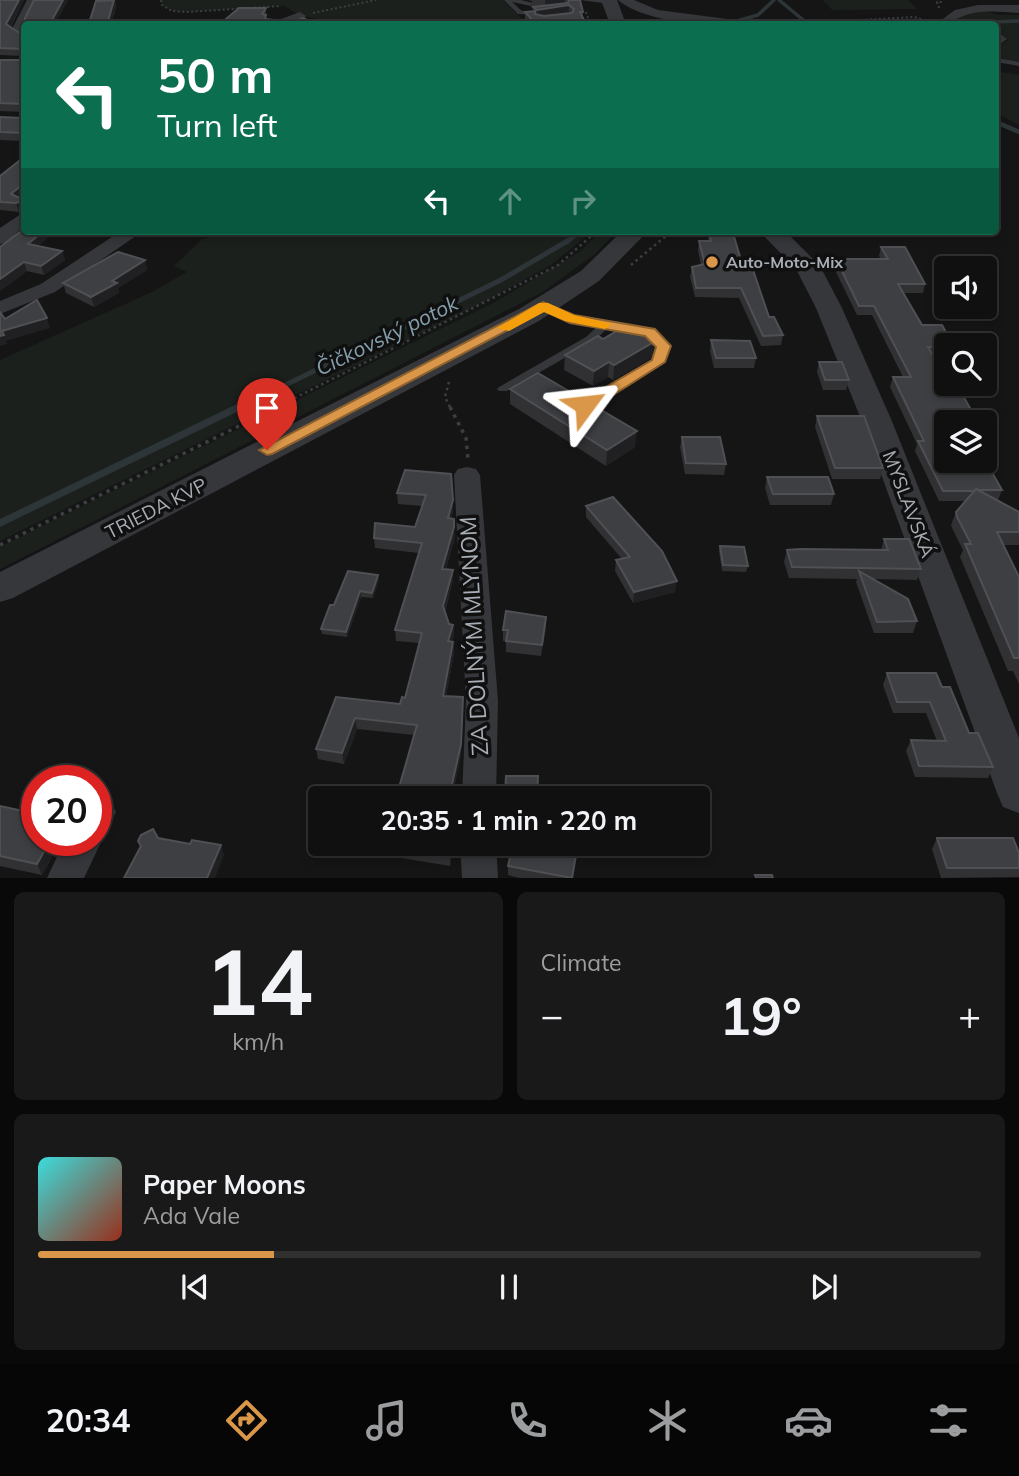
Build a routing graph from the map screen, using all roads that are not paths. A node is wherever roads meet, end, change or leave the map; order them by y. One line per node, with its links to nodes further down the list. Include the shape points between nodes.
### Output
1 (33, 0): 10 (street)
2 (583, 0): 4 (lane)
3 (515, 7): 3 (lane, via 529,20 537,11)
4 (615, 8): 8 (street)
5 (1019, 9): 6 (street, via 978,8)
6 (944, 14)
7 (300, 16): 12 (street)
8 (667, 17): 13 (street); 14 (street)
9 (7, 18): 10 (street)
10 (23, 18): 11 (street)
11 (22, 21)
12 (284, 21)
13 (652, 21)
14 (710, 21)
15 (999, 61): 16 (lane)
16 (1019, 64)
17 (21, 220): 21 (street)
18 (128, 235): 23 (street, via 48,288)
19 (640, 235): 22 (street, TRIEDA KVP)
20 (775, 235): 30 (street, MYSLAVSKÁ, via 807,266 834,319)
21 (0, 238)
22 (543, 306): 24 (lane, via 570,318); 28 (street, TRIEDA KVP)
23 (0, 308)
24 (606, 325): 25 (lane); 26 (lane, via 650,332 662,342 663,355)
25 (503, 389)
26 (585, 405)
27 (467, 475): 29 (street, ZA DOLNÝM MLYNOM, via 482,701)
28 (0, 588)
29 (479, 786)
30 (1019, 793)
31 (76, 856): 33 (street)
32 (479, 856): 34 (street)
33 (65, 877)
34 (480, 877)

